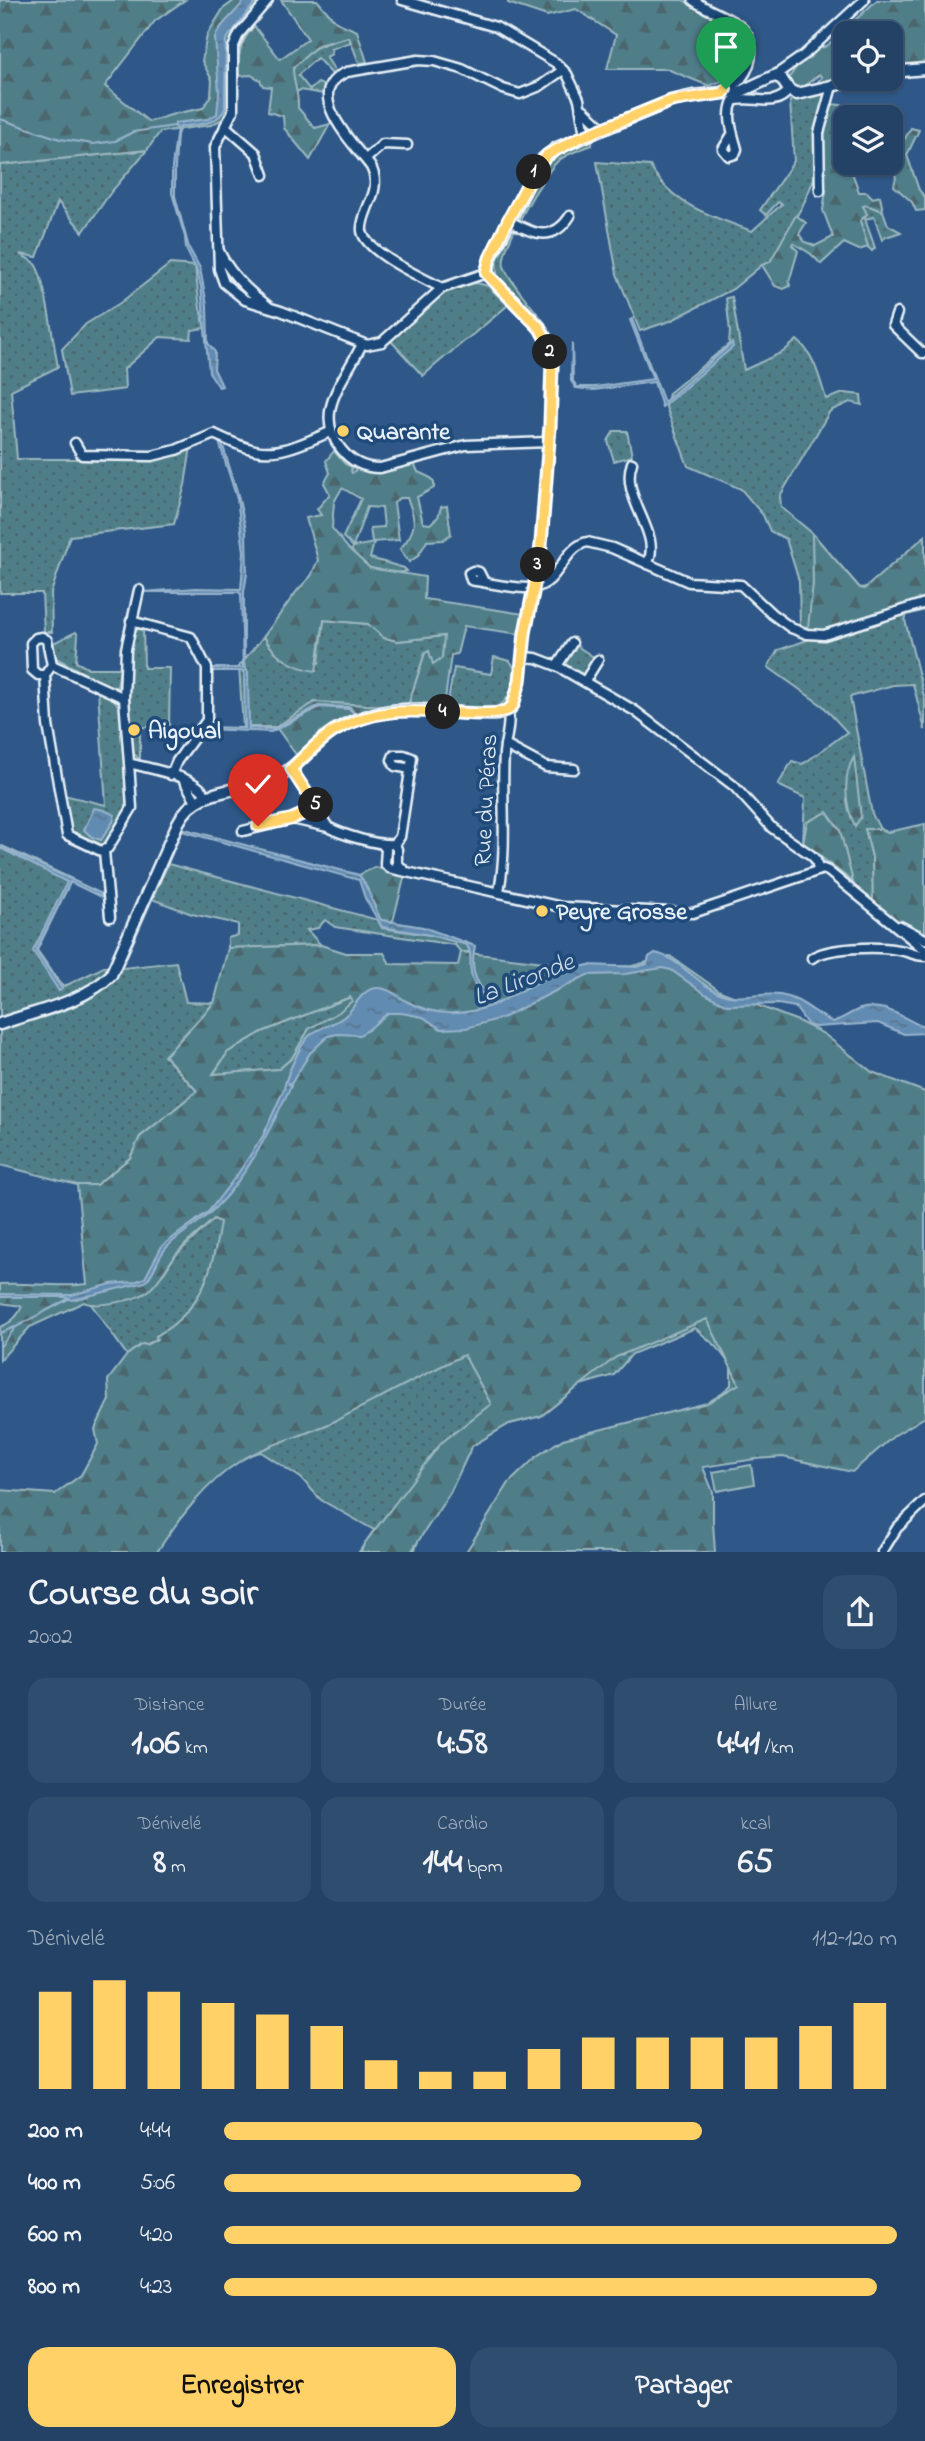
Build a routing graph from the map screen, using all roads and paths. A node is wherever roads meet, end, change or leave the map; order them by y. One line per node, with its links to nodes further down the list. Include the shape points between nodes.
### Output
1 (268, 0): 15 (street, via 236,41 234,106)
2 (402, 0): 7 (street, via 496,26)
3 (693, 0): 5 (street, via 748,35 752,48)
4 (864, 0): 9 (street)
5 (748, 68): 11 (street); 13 (street)
6 (925, 69): 8 (street)
7 (564, 70): 14 (street); 20 (street, via 520,94 434,61 342,74 331,85 329,108)
8 (903, 71)
9 (774, 76): 11 (street); 12 (street)
10 (832, 86): 12 (street, via 797,94); 22 (street, via 820,133)
11 (753, 87): 13 (street)
12 (789, 90): 18 (street, via 770,101 733,102)
13 (724, 93): 16 (street, via 675,99)
14 (581, 105): 16 (street); 17 (street)
15 (225, 126): 21 (street, via 256,153); 25 (street, via 215,147)
16 (603, 128): 17 (street)
17 (586, 135): 24 (street, via 543,159)
18 (731, 136)
19 (407, 145): 20 (street, via 383,144)
20 (366, 159): 27 (street, via 376,182 361,230 364,237 375,249)
21 (264, 175)
22 (820, 191)
23 (570, 216): 24 (street, via 561,227 543,234)
24 (508, 220): 26 (street)
25 (218, 248): 28 (street, via 243,284); 28 (street, via 224,283 245,300)
26 (486, 273): 27 (street); 33 (street, via 537,325 548,343 552,364)
27 (442, 288): 30 (street, via 382,342)
28 (271, 307): 30 (street)
29 (897, 313): 31 (street, via 894,325)
30 (362, 344): 32 (street, via 330,407)
31 (925, 353)
32 (330, 432): 33 (street, via 348,456 370,468 466,445); 34 (street, via 283,449 260,451 214,434 152,456 82,454)
33 (549, 442): 38 (street)
34 (75, 443)
35 (632, 463): 36 (street, via 631,491 652,548)
36 (647, 564): 38 (street, via 611,548 582,543 554,576); 40 (street, via 689,582 741,585 785,624 807,634 824,635)
37 (484, 582): 38 (street)
38 (534, 588): 43 (street)
39 (139, 590): 41 (street)
40 (925, 603)
41 (131, 621): 49 (street); 56 (street, via 191,637 207,668 207,720)
42 (572, 643): 46 (street)
43 (523, 657): 46 (street); 50 (street, via 516,698)
44 (598, 660): 48 (street)
45 (51, 665): 47 (street); 47 (street, via 47,640 36,638 32,670); 49 (street)
46 (557, 666): 48 (street)
47 (45, 675): 66 (street, via 48,725 66,834)
48 (585, 681): 68 (street, via 635,711 734,786 772,828 811,855)
49 (124, 698): 52 (street)
50 (508, 710): 51 (street, Rue du Péras); 53 (street, via 490,714 381,713 335,730)
51 (505, 745): 55 (street, via 546,768); 69 (street, Rue du Péras)
52 (129, 763): 56 (street); 66 (street, via 132,808)
53 (291, 769): 58 (street, via 272,780); 60 (street)
54 (411, 769): 65 (street, via 400,837)
55 (574, 769)
56 (171, 775): 57 (street)
57 (183, 779): 58 (street, via 202,788); 59 (street)
58 (206, 796): 59 (street)
59 (196, 801): 76 (street, via 178,823 107,979)
60 (317, 808): 61 (street); 62 (street)
61 (292, 819): 62 (street); 63 (street)
62 (328, 827): 64 (street)
63 (243, 831)
64 (382, 844): 65 (street); 67 (street, via 385,864)
65 (394, 844): 67 (street)
66 (104, 851): 70 (street)
67 (393, 865): 69 (street)
68 (818, 869): 69 (street, via 693,913 572,908); 71 (street, via 828,871)
69 (499, 891)
70 (110, 916)
71 (888, 920): 72 (street); 73 (street)
72 (925, 939)
73 (925, 950)
74 (925, 956): 75 (street, via 898,949 868,949 823,952)
75 (811, 958)
76 (0, 1024)
77 (925, 1501): 78 (street, via 897,1528)
78 (882, 1552)

